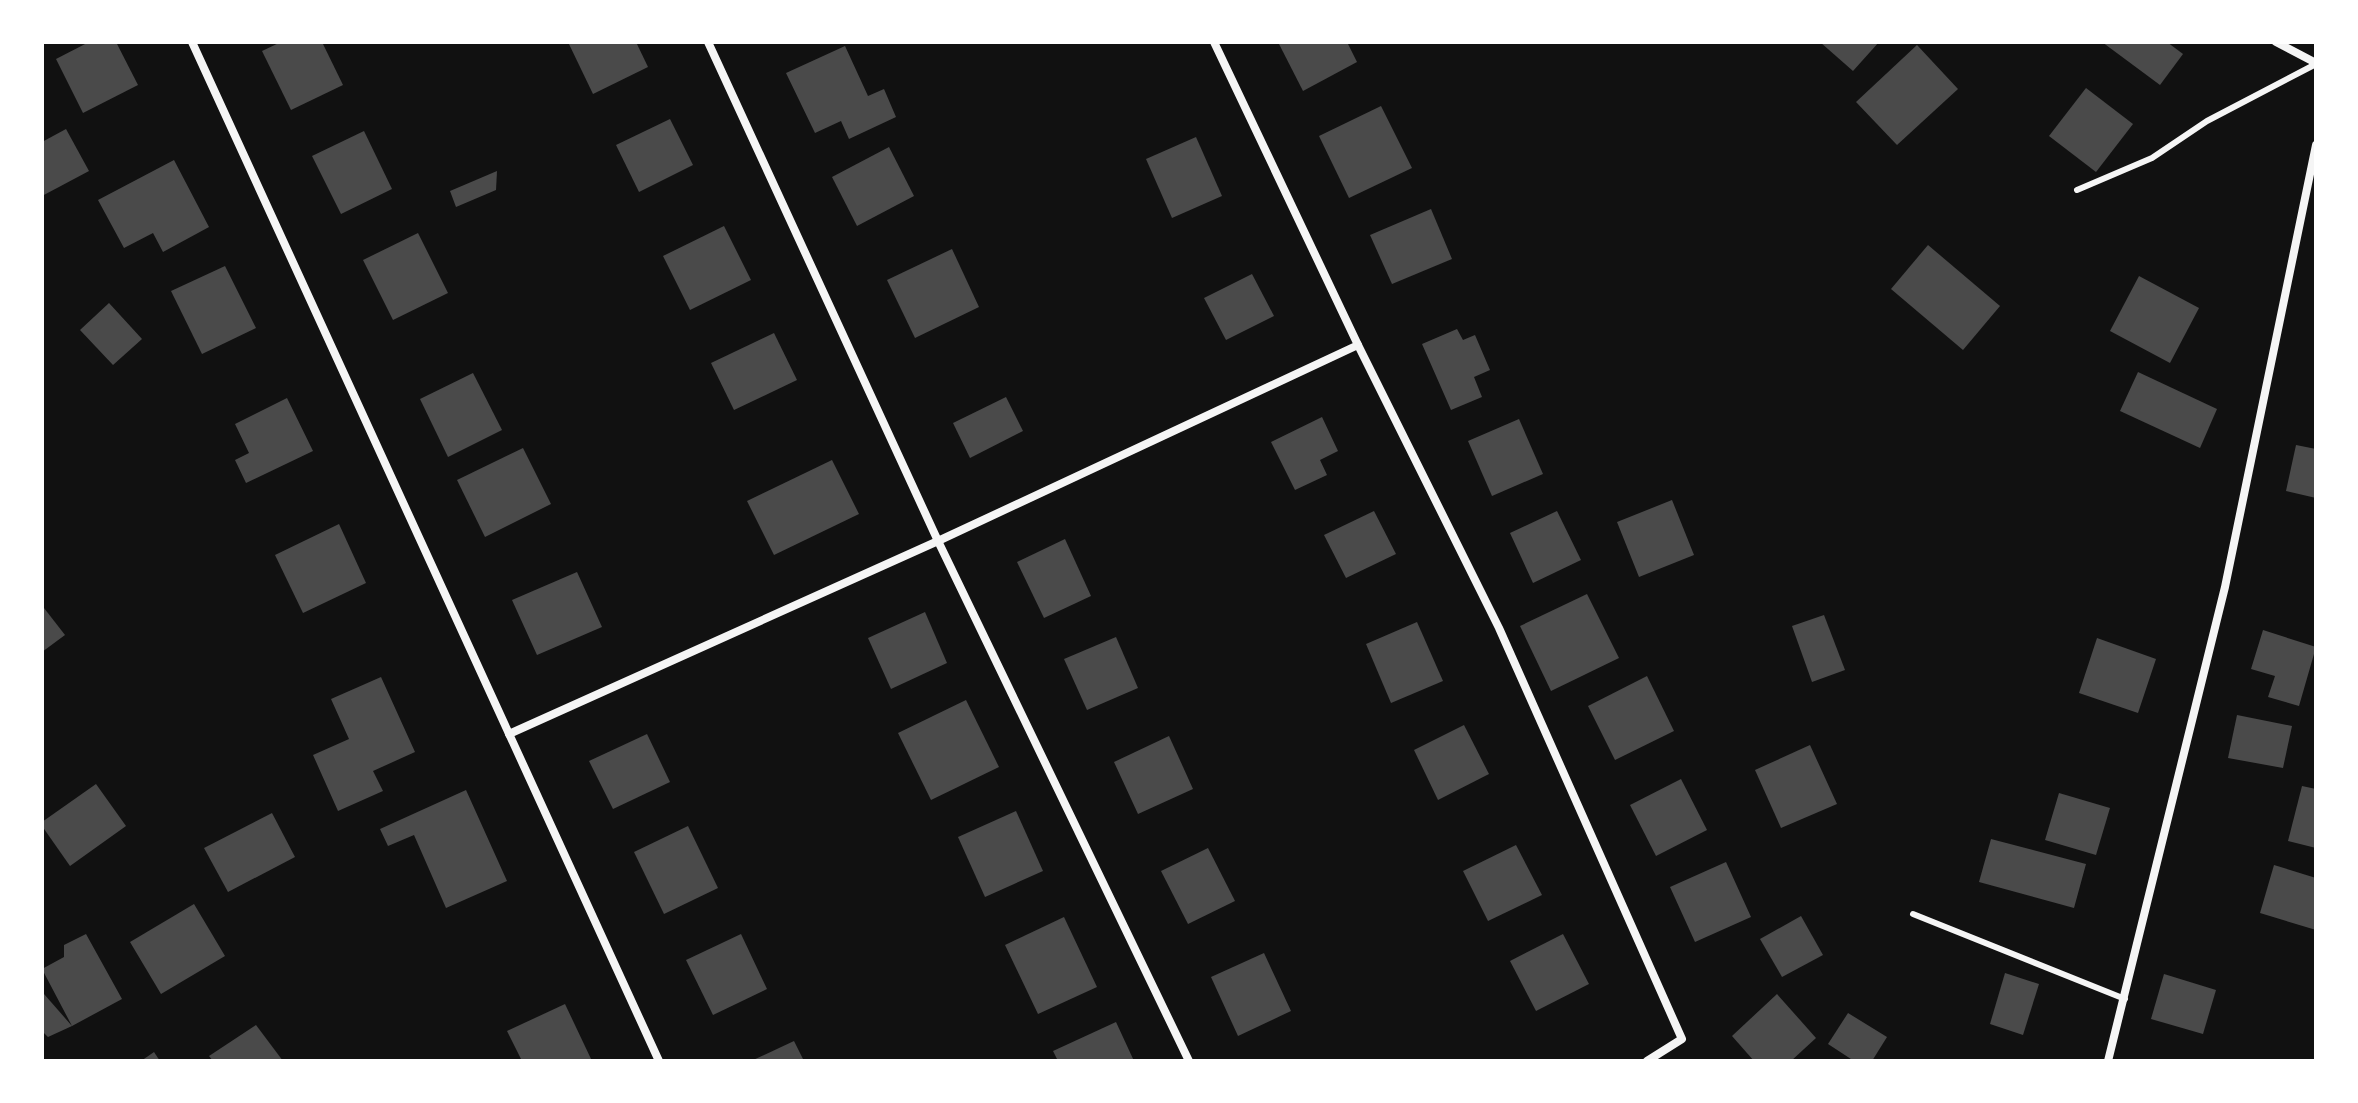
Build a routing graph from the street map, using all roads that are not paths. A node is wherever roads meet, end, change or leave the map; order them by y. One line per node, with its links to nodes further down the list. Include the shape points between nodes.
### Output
1 (192, 42): 10 (street)
2 (708, 42): 9 (street)
3 (1214, 42): 8 (street)
4 (2276, 42): 5 (street)
5 (2316, 64): 7 (lane, via 2207,121 2152,158)
6 (2316, 145): 12 (street, via 2225,587)
7 (2077, 190)
8 (1358, 345): 9 (street); 15 (street, via 1499,628 1682,1039)
9 (938, 541): 10 (street); 14 (street)
10 (509, 734): 13 (street)
11 (1913, 914): 12 (lane)
12 (2125, 999): 16 (street)
13 (659, 1061)
14 (1189, 1061)
15 (1647, 1061)
16 (2108, 1061)

